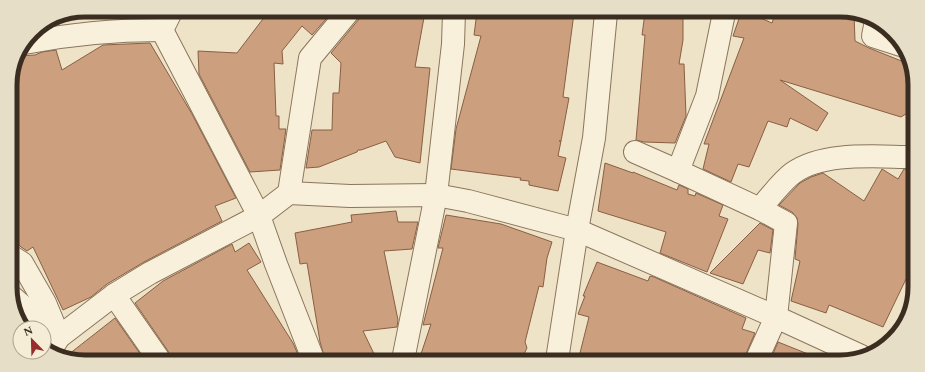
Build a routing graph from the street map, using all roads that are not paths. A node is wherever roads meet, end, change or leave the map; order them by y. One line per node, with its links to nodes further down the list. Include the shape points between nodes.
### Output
1 (168, 17): 7 (street)
2 (343, 17): 13 (street, via 310,58)
3 (454, 17): 14 (street)
4 (606, 17): 17 (street, via 599,139)
5 (723, 17): 12 (street, via 707,96)
6 (875, 27): 9 (street, via 873,36)
7 (162, 30): 8 (street, via 129,30); 16 (street)
8 (33, 41)
9 (893, 42)
10 (635, 152): 12 (street)
11 (908, 157): 15 (street, via 844,157 817,162 793,173)
12 (678, 170): 15 (street)
13 (289, 193): 14 (street, via 350,196); 16 (street)
14 (436, 195): 17 (street); 26 (street)
15 (760, 209): 21 (street, via 786,223)
16 (259, 216): 19 (street, via 150,273); 25 (street)
17 (577, 230): 21 (street); 27 (street)
18 (17, 260): 22 (street, via 22,263 45,303)
19 (114, 295): 22 (street); 24 (street)
20 (20, 306): 22 (street)
21 (776, 316): 23 (street); 28 (street)
22 (54, 344)
23 (855, 353)
24 (156, 355)
25 (311, 355)
26 (404, 355)
27 (558, 355)
28 (759, 355)

